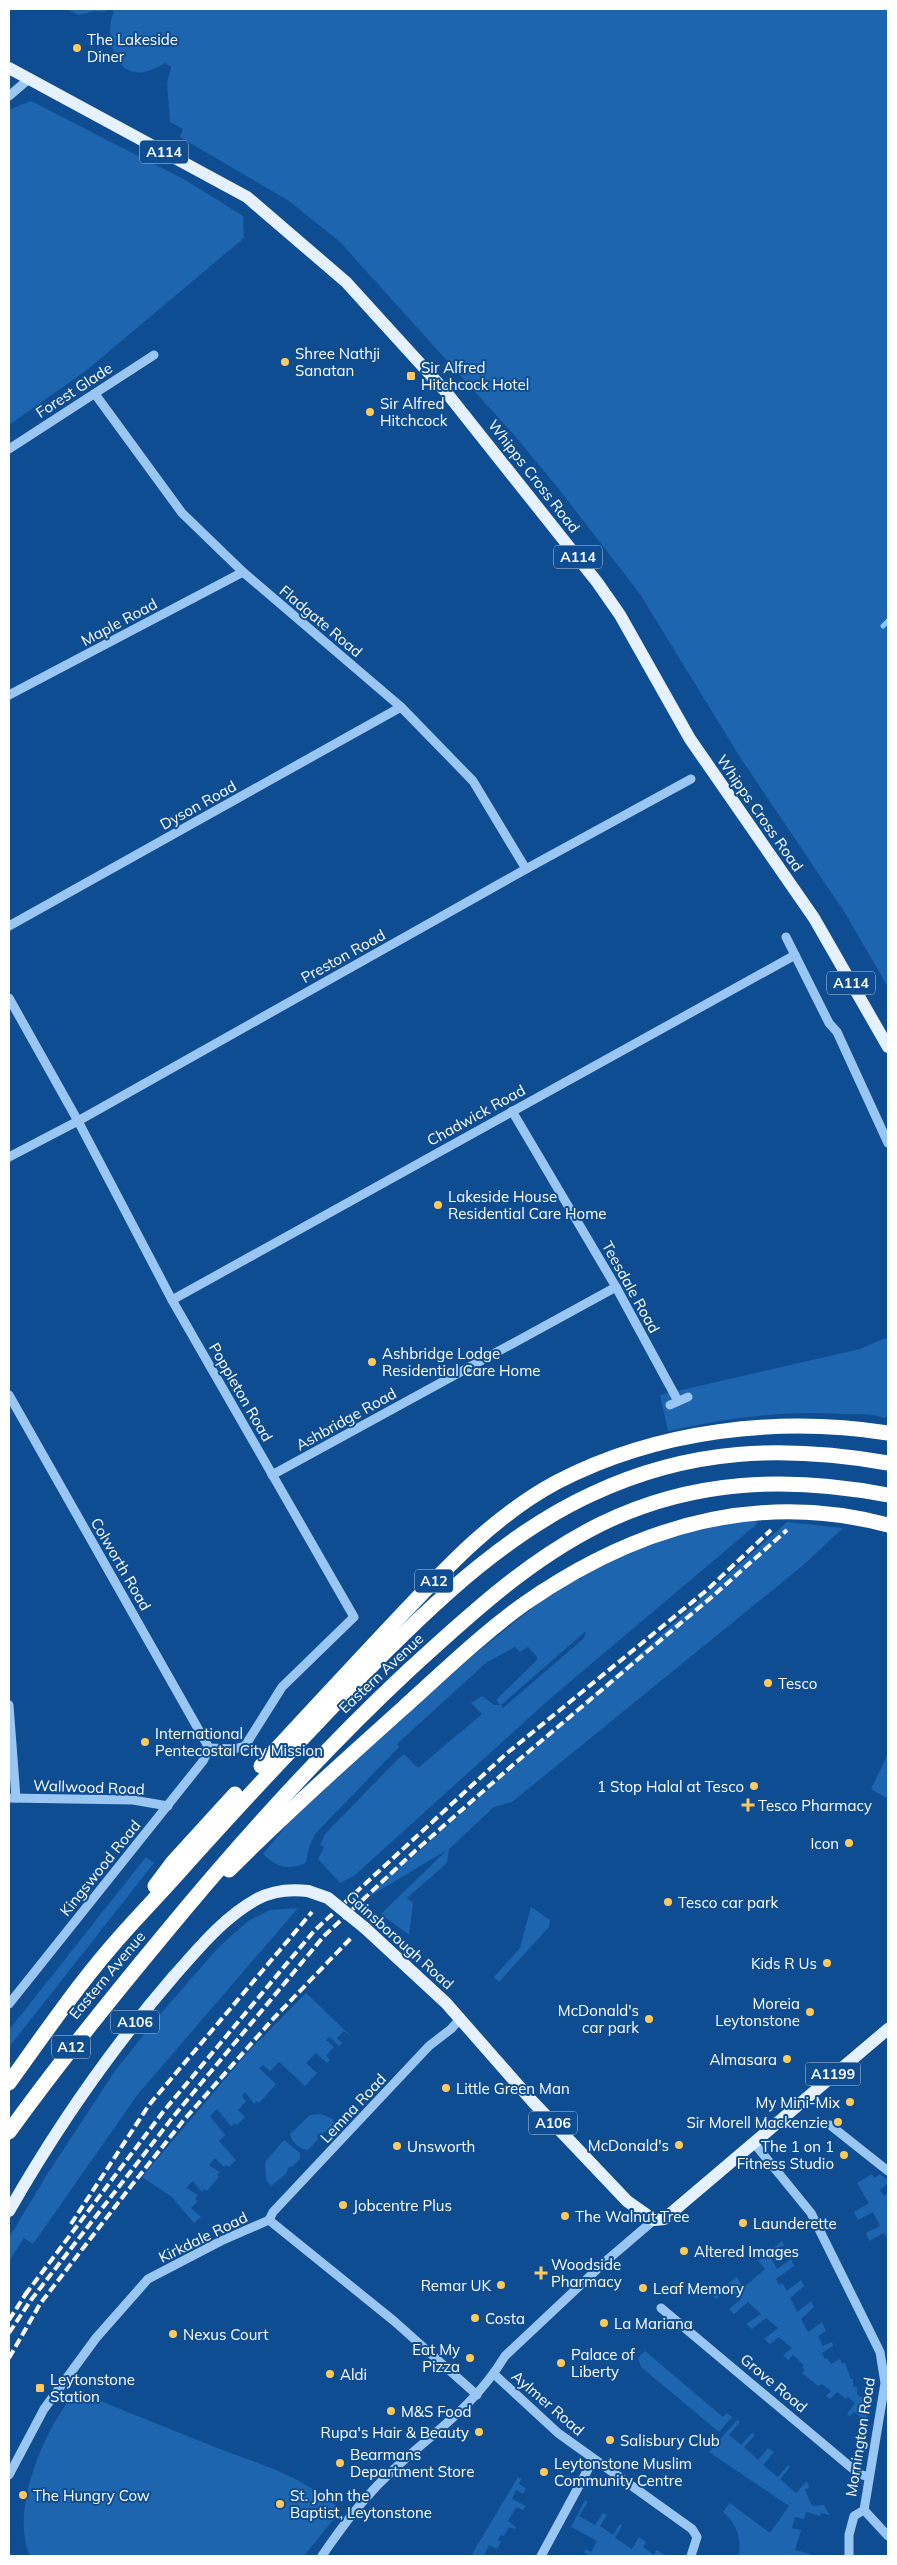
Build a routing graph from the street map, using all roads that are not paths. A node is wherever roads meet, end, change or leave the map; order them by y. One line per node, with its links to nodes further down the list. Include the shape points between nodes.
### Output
1 (9, 68): 2 (main road, Whipps Cross Road / A114)
2 (30, 78): 3 (street); 16 (main road, Whipps Cross Road / A114, via 247,197 346,282 446,392 611,602 690,739 814,918)
3 (9, 96)
4 (154, 355): 5 (street, Forest Glade)
5 (95, 394): 6 (street, Forest Glade); 7 (street, Fladgate Road, via 182,512)
6 (9, 449)
7 (243, 572): 8 (street, Maple Road); 9 (street, Fladgate Road)
8 (9, 695)
9 (401, 708): 11 (street, Fladgate Road, via 473,781); 12 (street, Dyson Road)
10 (691, 779): 11 (street, Preston Road)
11 (526, 869): 18 (street, Preston Road)
12 (9, 926)
13 (786, 937): 14 (street)
14 (795, 955): 17 (street, Chadwick Road); 19 (street, via 829,1023 837,1032)
15 (9, 998): 18 (street, Poppleton Road)
16 (888, 1047)
17 (512, 1111): 21 (street, Teesdale Road); 22 (street, Chadwick Road)
18 (78, 1121): 20 (street, Preston Road); 22 (street, Poppleton Road)
19 (888, 1143)
20 (9, 1157)
21 (616, 1287): 24 (street, Teesdale Road, via 674,1403); 27 (street, Ashbridge Road)
22 (172, 1300): 27 (street, Poppleton Road)
23 (9, 1395): 31 (street, Colworth Road)
24 (688, 1396)
25 (888, 1433): 34 (highway, A12, via 809,1425 752,1428 685,1438 607,1460 556,1483 488,1530 426,1589 172,1862)
26 (888, 1463): 34 (highway, Eastern Avenue / A12, via 789,1451 726,1455 641,1475 594,1492 535,1525 457,1585 356,1682 260,1781)
27 (272, 1475): 31 (street, Poppleton Road, via 354,1617 282,1687 250,1742 239,1749)
28 (888, 1495): 35 (highway, Eastern Avenue / A12, via 809,1483 725,1486 646,1506 602,1523 557,1549 511,1580 450,1632 350,1726 279,1799)
29 (888, 1525): 35 (highway, A12, via 829,1514 774,1512 722,1517 662,1532 617,1549 564,1578 523,1606 459,1658 290,1809)
30 (9, 1704): 32 (street)
31 (209, 1748): 33 (street, Kingswood Road, via 203,1761)
32 (12, 1798): 33 (street, Wallwood Road, via 133,1800)
33 (168, 1806): 36 (street, Kingswood Road)
34 (112, 1946): 39 (highway, Eastern Avenue / A12)
35 (138, 1965): 41 (highway, Eastern Avenue / A12, via 63,2056)
36 (9, 2004)
37 (460, 2019): 44 (main road, Gainsborough Road / A106, bridge, via 366,1928 328,1898 308,1891 279,1891 258,1898 210,1935 148,2006 54,2134); 45 (street, Lemna Road, via 429,2046); 46 (main road, Gainsborough Road / A106, via 579,2152 627,2201)
38 (888, 2029): 42 (main road, A1199)
39 (9, 2082)
40 (830, 2125): 43 (street)
41 (9, 2132)
42 (754, 2143): 46 (main road, A1199, via 664,2219); 52 (street, Mornington Road, via 811,2214 880,2352 885,2383)
43 (888, 2171)
44 (9, 2211)
45 (269, 2220): 49 (street, Kirkdale Road); 51 (street, Kirkdale Road, via 148,2279 96,2338 44,2409)
46 (654, 2220): 48 (street, via 505,2356)
47 (661, 2308): 52 (street, Grove Road, via 859,2474)
48 (494, 2374): 49 (street); 50 (street, Aylmer Road, via 552,2428)
49 (477, 2395): 55 (street, via 435,2436 392,2471)
50 (594, 2460): 56 (street); 57 (street, Aylmer Road, via 692,2529 696,2546)
51 (9, 2475)
52 (869, 2477): 53 (street, Mornington Road)
53 (864, 2510): 54 (street); 58 (street, Mornington Road, via 854,2516 849,2535)
54 (888, 2536)
55 (322, 2556)
56 (541, 2556)
57 (691, 2556)
58 (849, 2556)

